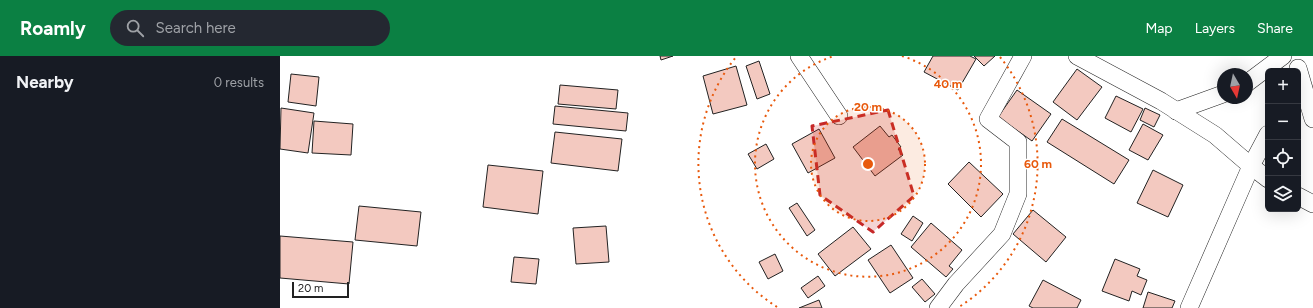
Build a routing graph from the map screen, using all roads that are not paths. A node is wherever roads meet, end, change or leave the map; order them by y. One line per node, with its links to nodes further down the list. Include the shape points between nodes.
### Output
1 (800, 56): 9 (street)
2 (1023, 56): 16 (street, via 988,119 1018,142 1018,194 1002,234 956,284)
3 (1077, 56): 8 (street)
4 (1283, 56): 6 (street)
5 (1298, 65): 10 (street)
6 (1253, 78)
7 (1217, 96): 8 (street)
8 (1176, 111): 12 (street, via 1215,135)
9 (839, 116)
10 (1313, 119)
11 (1265, 140): 12 (street)
12 (1251, 166): 13 (street); 17 (street)
13 (1265, 177)
14 (1301, 198): 15 (street)
15 (1313, 204)
16 (938, 308)
17 (1189, 308)

